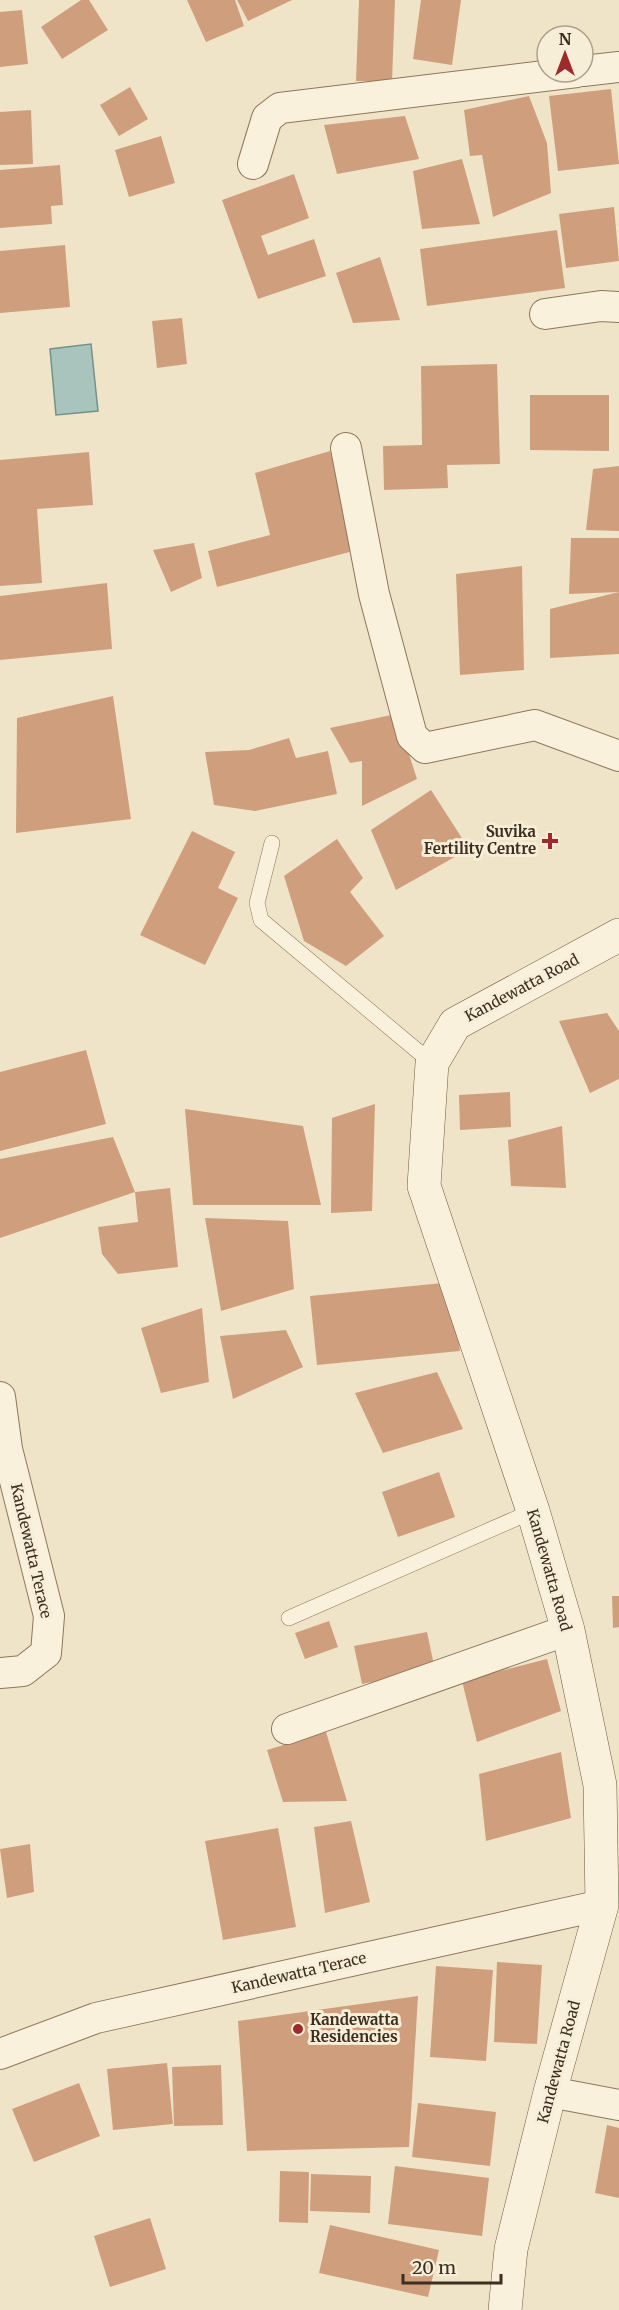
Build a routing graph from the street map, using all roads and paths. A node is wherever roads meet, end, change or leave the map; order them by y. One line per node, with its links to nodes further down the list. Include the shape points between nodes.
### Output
1 (619, 67): 2 (street)
2 (595, 70)
3 (535, 77): 4 (street, via 280,108 267,117)
4 (253, 164)
5 (619, 307): 6 (street)
6 (545, 314)
7 (346, 448): 8 (street, via 374,594 412,736 425,748 535,725)
8 (619, 756)
9 (272, 843): 11 (lane, via 257,903 261,920)
10 (619, 935): 11 (street, Kandewatta Road, via 455,1024)
11 (432, 1063): 13 (street, Kandewatta Road, via 424,1186)
12 (0, 1397): 16 (street, Kandewatta Terace, via 7,1449 49,1616 46,1653 23,1671)
13 (532, 1511): 14 (lane); 15 (street, Kandewatta Road)
14 (289, 1618)
15 (568, 1630): 17 (street); 18 (street, Kandewatta Road, via 600,1785)
16 (0, 1673)
17 (286, 1729)
18 (602, 1905): 19 (street, Kandewatta Terace, via 96,2019); 20 (street, Kandewatta Road)
19 (0, 2054)
20 (550, 2092): 21 (street); 22 (street, Kandewatta Road, via 511,2249)
21 (619, 2105)
22 (505, 2310)

